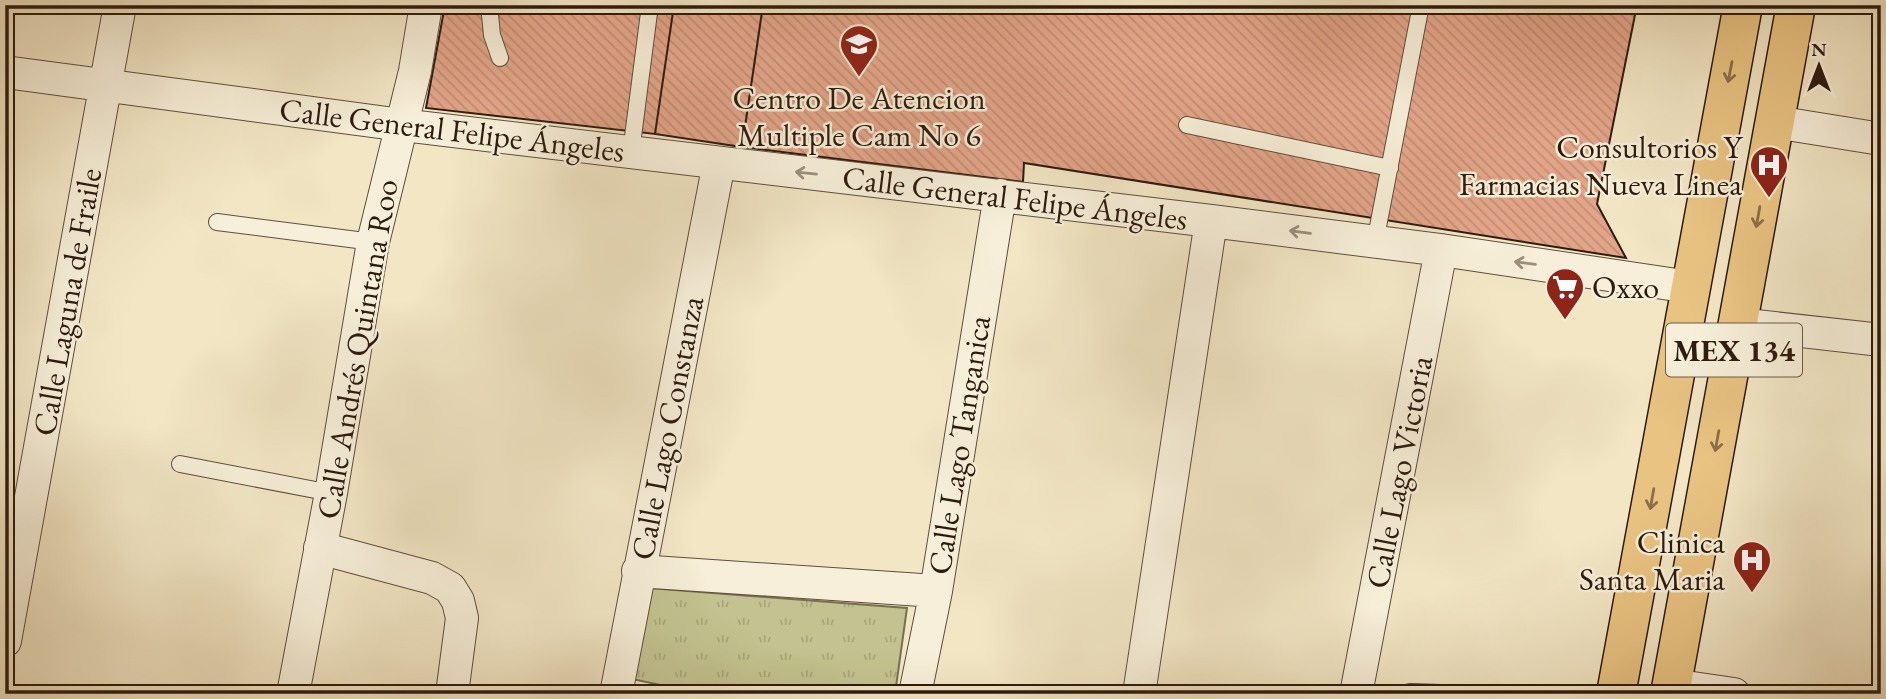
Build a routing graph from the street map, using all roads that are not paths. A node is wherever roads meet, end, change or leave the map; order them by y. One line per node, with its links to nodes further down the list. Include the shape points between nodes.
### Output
1 (120, 5): 10 (street, Calle Laguna de Fraile)
2 (426, 5): 12 (street, Calle Andrés Quintana Roo)
3 (489, 5): 8 (lane)
4 (650, 5): 15 (lane)
5 (1421, 5): 17 (lane)
6 (1743, 5): 24 (main road, MEX 134, one-way to 24)
7 (1796, 5): 11 (main road, MEX 134)
8 (500, 58)
9 (5, 72): 10 (street, Calle General Felipe Ángeles)
10 (106, 85): 12 (street, Calle General Felipe Ángeles); 32 (street, Calle Laguna de Fraile)
11 (1775, 122): 14 (street); 25 (main road, MEX 134, one-way to 25)
12 (402, 125): 15 (street, Calle General Felipe Ángeles); 21 (street, Calle Andrés Quintana Roo)
13 (1187, 125): 17 (lane)
14 (1881, 139)
15 (631, 152): 16 (street, Calle General Felipe Ángeles)
16 (719, 163): 18 (street, Calle General Felipe Ángeles, one-way to 16); 30 (street, Calle Lago Constanza)
17 (1390, 168): 22 (lane)
18 (1000, 195): 19 (street, Calle General Felipe Ángeles); 31 (street, Calle Lago Tanganica)
19 (1211, 221): 22 (street, Calle General Felipe Ángeles, one-way to 19); 39 (street)
20 (217, 222): 21 (lane)
21 (373, 242): 28 (street, Calle Andrés Quintana Roo)
22 (1375, 242): 23 (street, Calle General Felipe Ángeles)
23 (1441, 250): 24 (street, Calle General Felipe Ángeles, one-way to 23); 40 (street, Calle Lago Victoria)
24 (1690, 287): 42 (main road, MEX 134, one-way to 42)
25 (1738, 324): 26 (street); 33 (main road, MEX 134, one-way to 33)
26 (1881, 340)
27 (180, 464): 28 (lane)
28 (331, 493): 29 (street, Calle Andrés Quintana Roo)
29 (320, 548): 35 (street, Calle Andrés Quintana Roo); 36 (street, via 450,588 462,618)
30 (638, 571): 31 (street); 37 (street, Calle Lago Constanza)
31 (936, 591): 38 (street, Calle Lago Tanganica)
32 (5, 641)
33 (1671, 689): 43 (street)
34 (1410, 692): 41 (lane)
35 (293, 694)
36 (452, 694)
37 (616, 694)
38 (915, 694)
39 (1139, 694)
40 (1356, 694)
41 (1473, 694)
42 (1616, 694)
43 (1734, 694)

